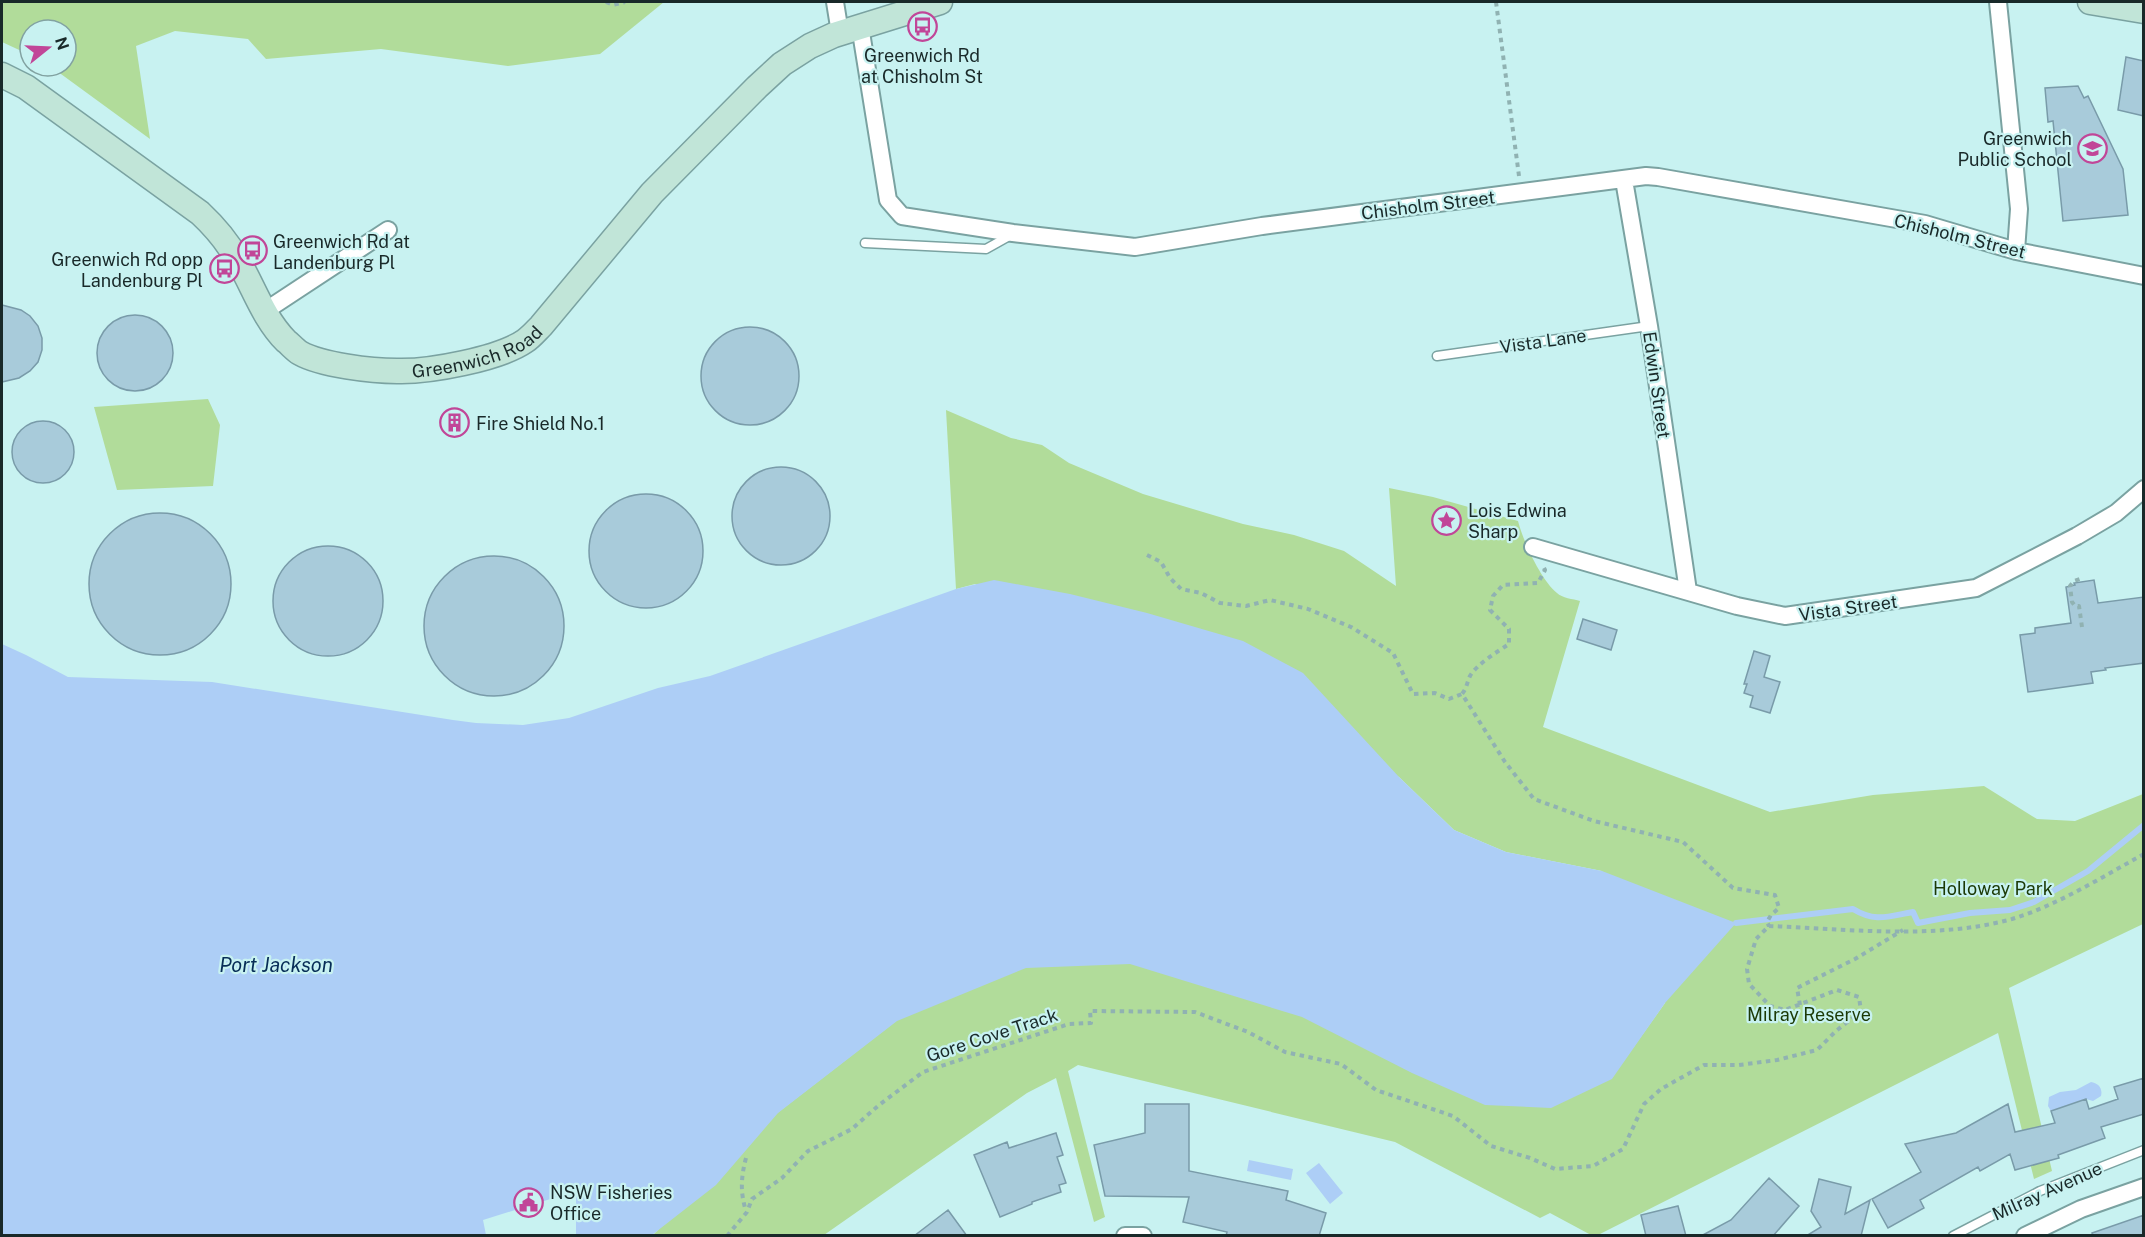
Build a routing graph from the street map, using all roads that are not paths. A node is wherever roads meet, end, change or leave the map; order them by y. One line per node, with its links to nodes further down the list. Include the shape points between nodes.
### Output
1 (835, 2): 6 (street, Chisholm Street)
2 (940, 2): 6 (street, Greenwich Road)
3 (1998, 2): 12 (street, via 2019,209)
4 (2090, 2): 5 (street)
5 (2144, 11)
6 (850, 30): 10 (street, Chisholm Street, via 888,200 902,216); 14 (street, Greenwich Road, via 810,46 757,87 652,192 541,326 525,341 503,352 399,372 342,365 300,353 284,339)
7 (2, 75): 14 (street, Greenwich Road, via 26,87 201,213 231,248)
8 (1624, 180): 10 (street, Chisholm Street, via 1135,246); 12 (street, Chisholm Street, via 1658,177 1925,224); 15 (street, Edwin Street)
9 (388, 230): 14 (street)
10 (1013, 233): 11 (lane, via 986,249)
11 (865, 243)
12 (2016, 251): 13 (street, Chisholm Street)
13 (2144, 276)
14 (265, 311)
15 (1648, 326): 16 (lane, Vista Lane); 19 (street, Edwin Street)
16 (1437, 356)
17 (2144, 489): 19 (street, Vista Street, via 2116,513 1976,588 1785,616)
18 (1533, 547): 19 (street, Vista Street)
19 (1688, 591)
20 (2144, 1150): 24 (lane, Milray Avenue, via 2040,1191)
21 (2144, 1187): 25 (street, Milray Avenue, via 2081,1209)
22 (1125, 1236): 23 (street)
23 (1143, 1236)
24 (1953, 1236)
25 (2025, 1236)

